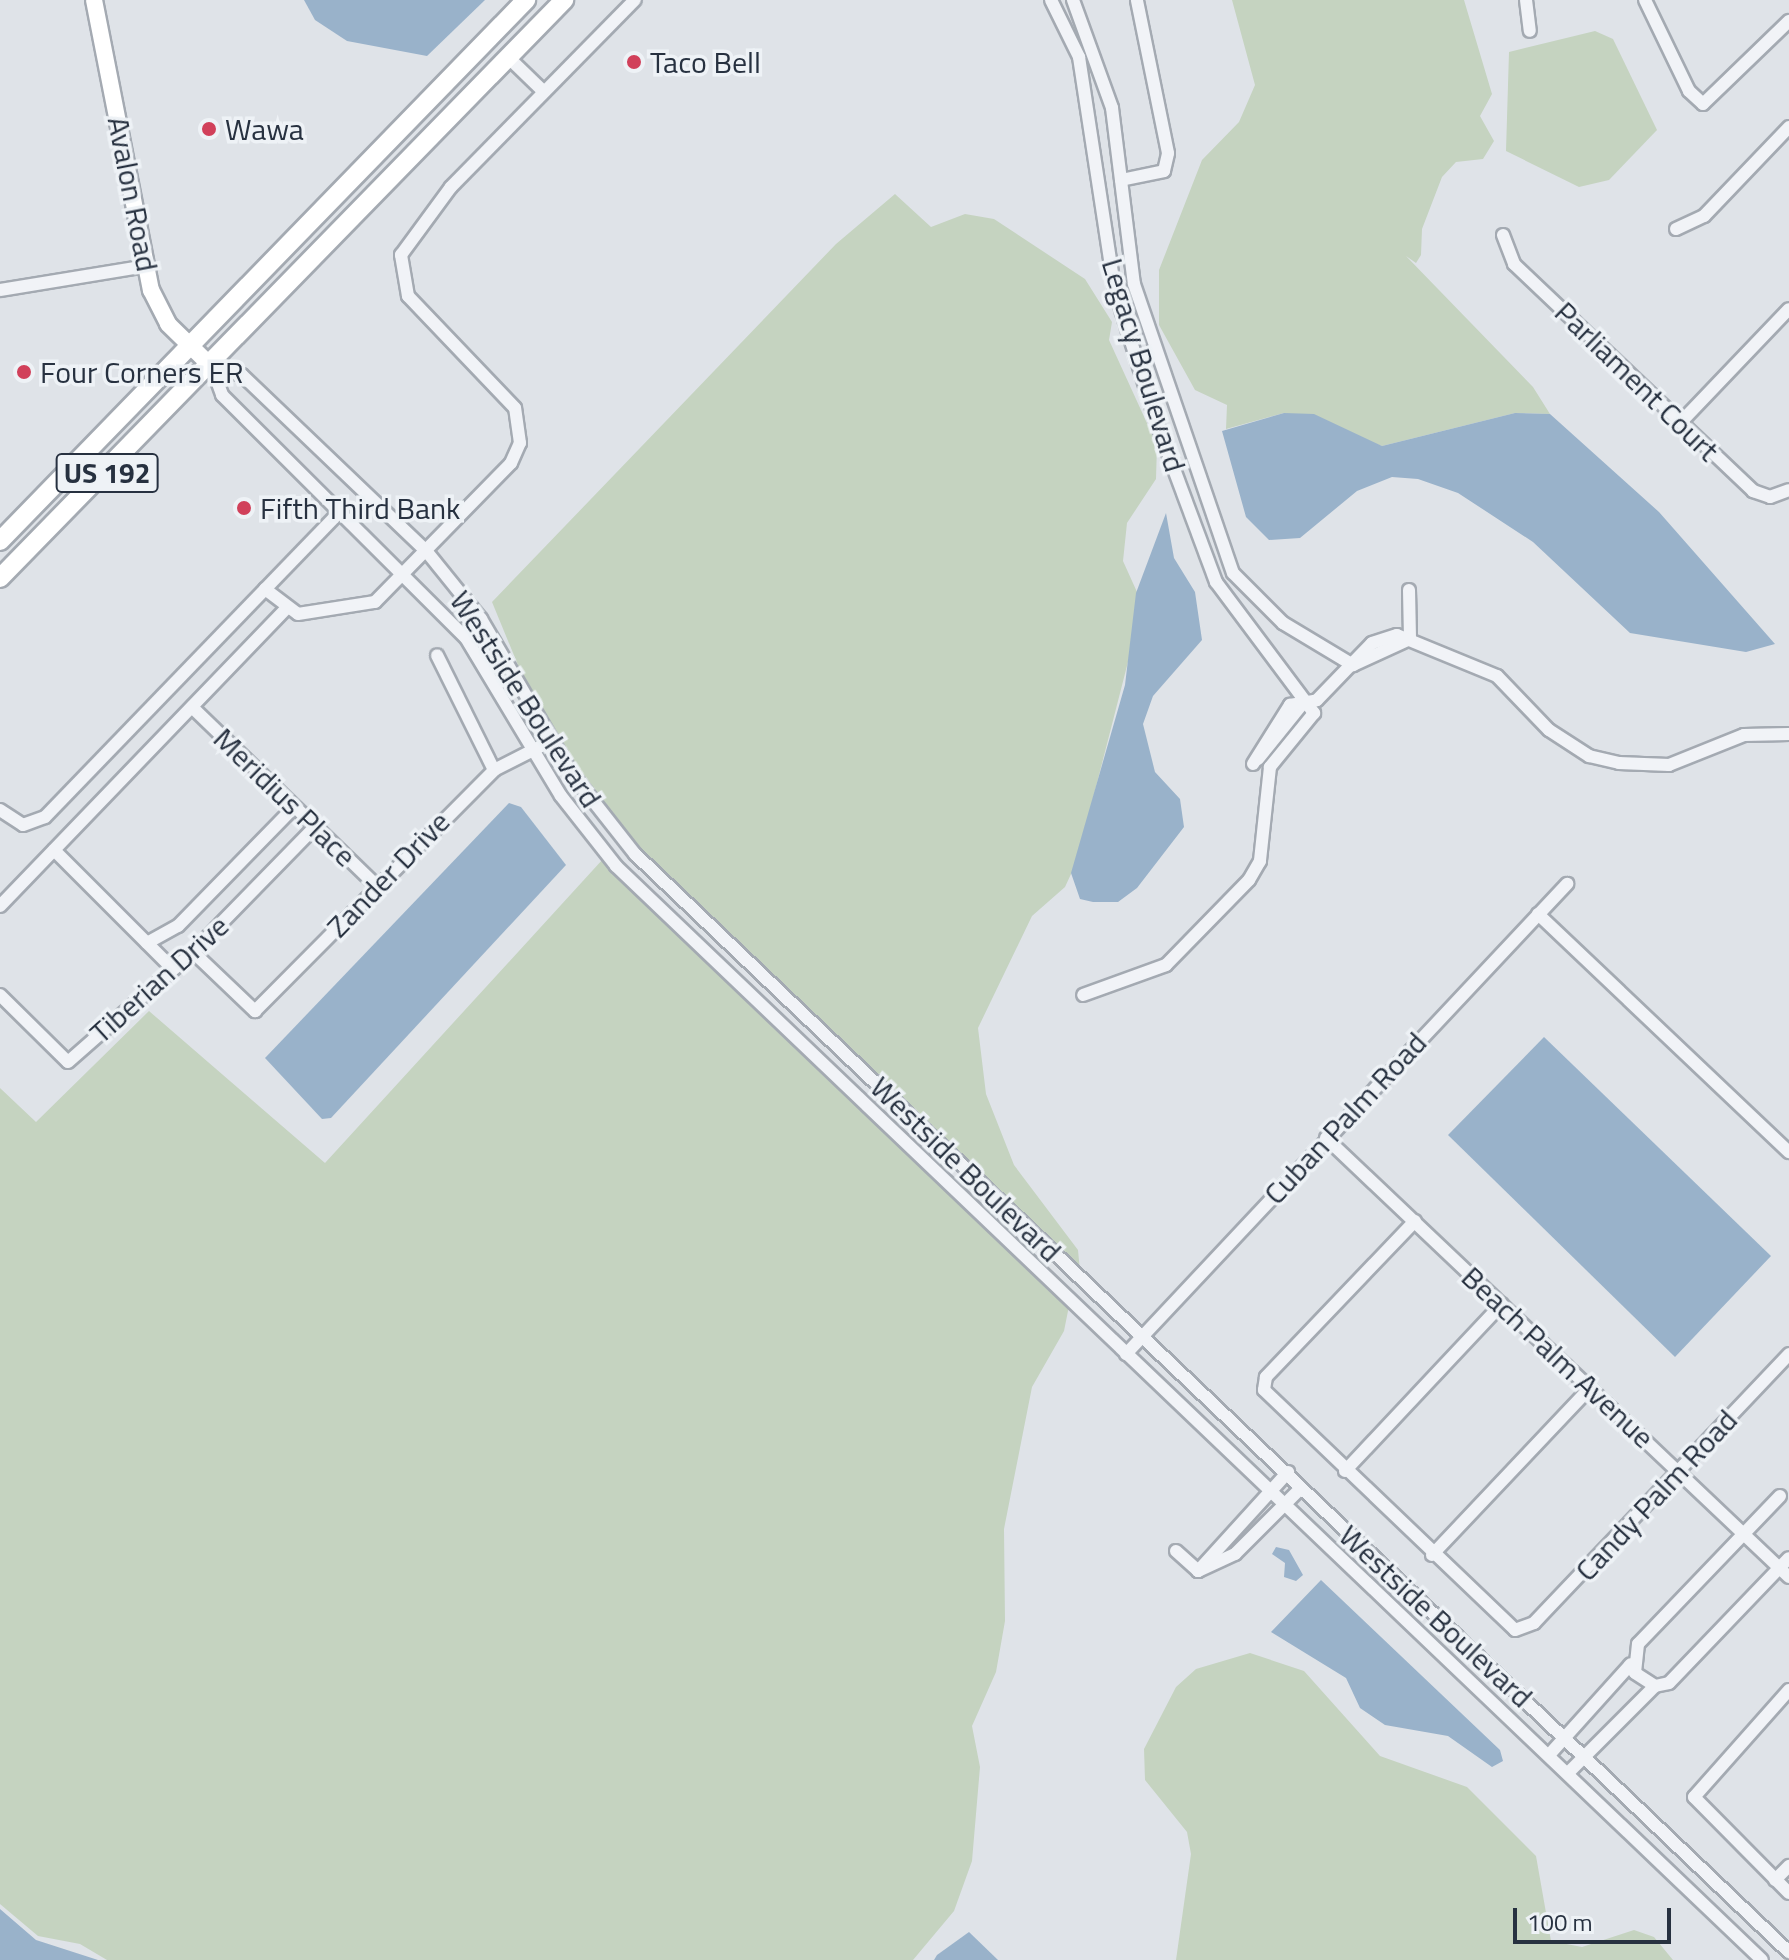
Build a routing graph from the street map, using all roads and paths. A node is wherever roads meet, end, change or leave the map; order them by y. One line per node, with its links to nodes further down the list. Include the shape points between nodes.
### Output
1 (94, 0): 18 (main road, Avalon Road)
2 (564, 0): 12 (highway, US 192)
3 (635, 0): 13 (street)
4 (1051, 0): 36 (street, Legacy Boulevard, via 1079,57 1114,287 1155,418 1216,582 1276,655)
5 (1073, 0): 15 (street, Legacy Boulevard, via 1097,51)
6 (1137, 0): 15 (street, via 1168,153 1164,171)
7 (1526, 0): 11 (street)
8 (1645, 0): 10 (street, via 1691,95 1703,104)
9 (521, 5): 12 (highway); 21 (highway, US 192)
10 (1789, 21)
11 (1530, 31)
12 (509, 58): 13 (street); 22 (highway, US 192)
13 (543, 91): 27 (street, via 422,220 401,255 408,296 502,390 521,430 504,472)
14 (1789, 127): 16 (street, via 1704,216)
15 (1121, 180): 35 (street, Legacy Boulevard, via 1134,284 1233,573 1283,623)
16 (1676, 229)
17 (1503, 235): 23 (street, Parliament Court, via 1514,264)
18 (146, 266): 19 (street); 21 (main road, Avalon Road, via 158,308)
19 (0, 290)
20 (1789, 309): 23 (street)
21 (191, 347): 22 (main road, Avalon Road); 26 (highway, US 192)
22 (212, 367): 25 (street, Westside Boulevard, via 222,395); 27 (street, Westside Boulevard, via 242,375); 29 (highway, US 192)
23 (1681, 422): 24 (street, Parliament Court, via 1758,495)
24 (1789, 490)
25 (342, 509): 28 (street, Westside Boulevard); 30 (street)
26 (0, 541)
27 (427, 552): 28 (street); 39 (street, Westside Boulevard, via 481,619)
28 (407, 573): 32 (street, via 369,604 306,614); 40 (street, Westside Boulevard, via 473,648)
29 (0, 578)
30 (265, 589): 32 (street); 44 (street, via 45,817 23,825)
31 (1409, 590): 33 (street)
32 (286, 609): 37 (street)
33 (1410, 639): 35 (street, via 1382,637); 38 (street, via 1497,676 1559,737 1619,763 1669,765 1744,735)
34 (437, 655): 42 (street)
35 (1353, 665): 36 (street, via 1317,700)
36 (1303, 703): 41 (street, Legacy Boulevard, via 1314,713); 41 (street, via 1276,720 1253,764)
37 (192, 707): 43 (street, Meridius Place); 46 (street)
38 (1789, 734)
39 (553, 740): 40 (street); 60 (street, Westside Boulevard, via 635,854)
40 (533, 752): 42 (street); 61 (street, Westside Boulevard, via 616,866)
41 (1270, 767): 55 (street, via 1260,861 1249,880 1172,961)
42 (494, 770): 48 (street, Zander Drive)
43 (294, 807): 45 (street, Meridius Place); 51 (street, Tiberian Drive, via 178,926)
44 (0, 810)
45 (315, 827): 48 (street, Meridius Place); 52 (street, Tiberian Drive)
46 (54, 850): 49 (street); 51 (street)
47 (1567, 884): 50 (street, Cuban Palm Road)
48 (378, 887): 52 (street, Zander Drive, via 255,1011)
49 (0, 906)
50 (1538, 914): 56 (street, Cuban Palm Road); 57 (street)
51 (147, 943): 53 (street)
52 (193, 952): 53 (street, Tiberian Drive)
53 (170, 966): 54 (street, Tiberian Drive, via 68,1062)
54 (0, 995)
55 (1083, 995)
56 (1326, 1138): 58 (street, Beach Palm Avenue); 60 (street, Cuban Palm Road)
57 (1789, 1152)
58 (1415, 1221): 59 (street, Beach Palm Avenue); 64 (street, via 1264,1381 1268,1398)
59 (1502, 1304): 63 (street, Beach Palm Avenue); 64 (street)
60 (1140, 1335): 61 (street, Cuban Palm Road); 66 (street, Westside Boulevard)
61 (1126, 1354): 67 (street, Westside Boulevard)
62 (1789, 1354): 65 (street, Candy Palm Road)
63 (1590, 1388): 65 (street, Beach Palm Avenue); 75 (street)
64 (1345, 1471): 75 (street)
65 (1678, 1471): 72 (street, Beach Palm Avenue); 75 (street, Candy Palm Road, via 1520,1631)
66 (1288, 1472): 67 (street); 68 (street, Westside Boulevard)
67 (1273, 1488): 70 (street, Westside Boulevard); 71 (street)
68 (1301, 1488): 70 (street); 83 (street, Westside Boulevard)
69 (1780, 1496): 72 (street)
70 (1287, 1502): 73 (street); 84 (street, Westside Boulevard)
71 (1236, 1526): 73 (street); 77 (street)
72 (1744, 1534): 76 (street, Beach Palm Avenue); 78 (street, via 1638,1644)
73 (1250, 1539): 77 (street)
74 (1176, 1551): 77 (street)
75 (1432, 1555)
76 (1786, 1568): 79 (street, via 1674,1679)
77 (1198, 1571)
78 (1631, 1664): 79 (street); 80 (street)
79 (1655, 1686): 82 (street)
80 (1611, 1690): 82 (street); 83 (street)
81 (1789, 1690): 88 (street, via 1694,1797)
82 (1630, 1708): 85 (street)
83 (1566, 1738): 84 (street); 85 (street, Westside Boulevard)
84 (1549, 1755): 86 (street, Westside Boulevard)
85 (1584, 1755): 86 (street); 90 (street, Westside Boulevard)
86 (1568, 1773): 91 (street, Westside Boulevard)
87 (1789, 1866): 88 (street)
88 (1775, 1880): 89 (street)
89 (1789, 1893)
90 (1789, 1952)
91 (1762, 1960)

